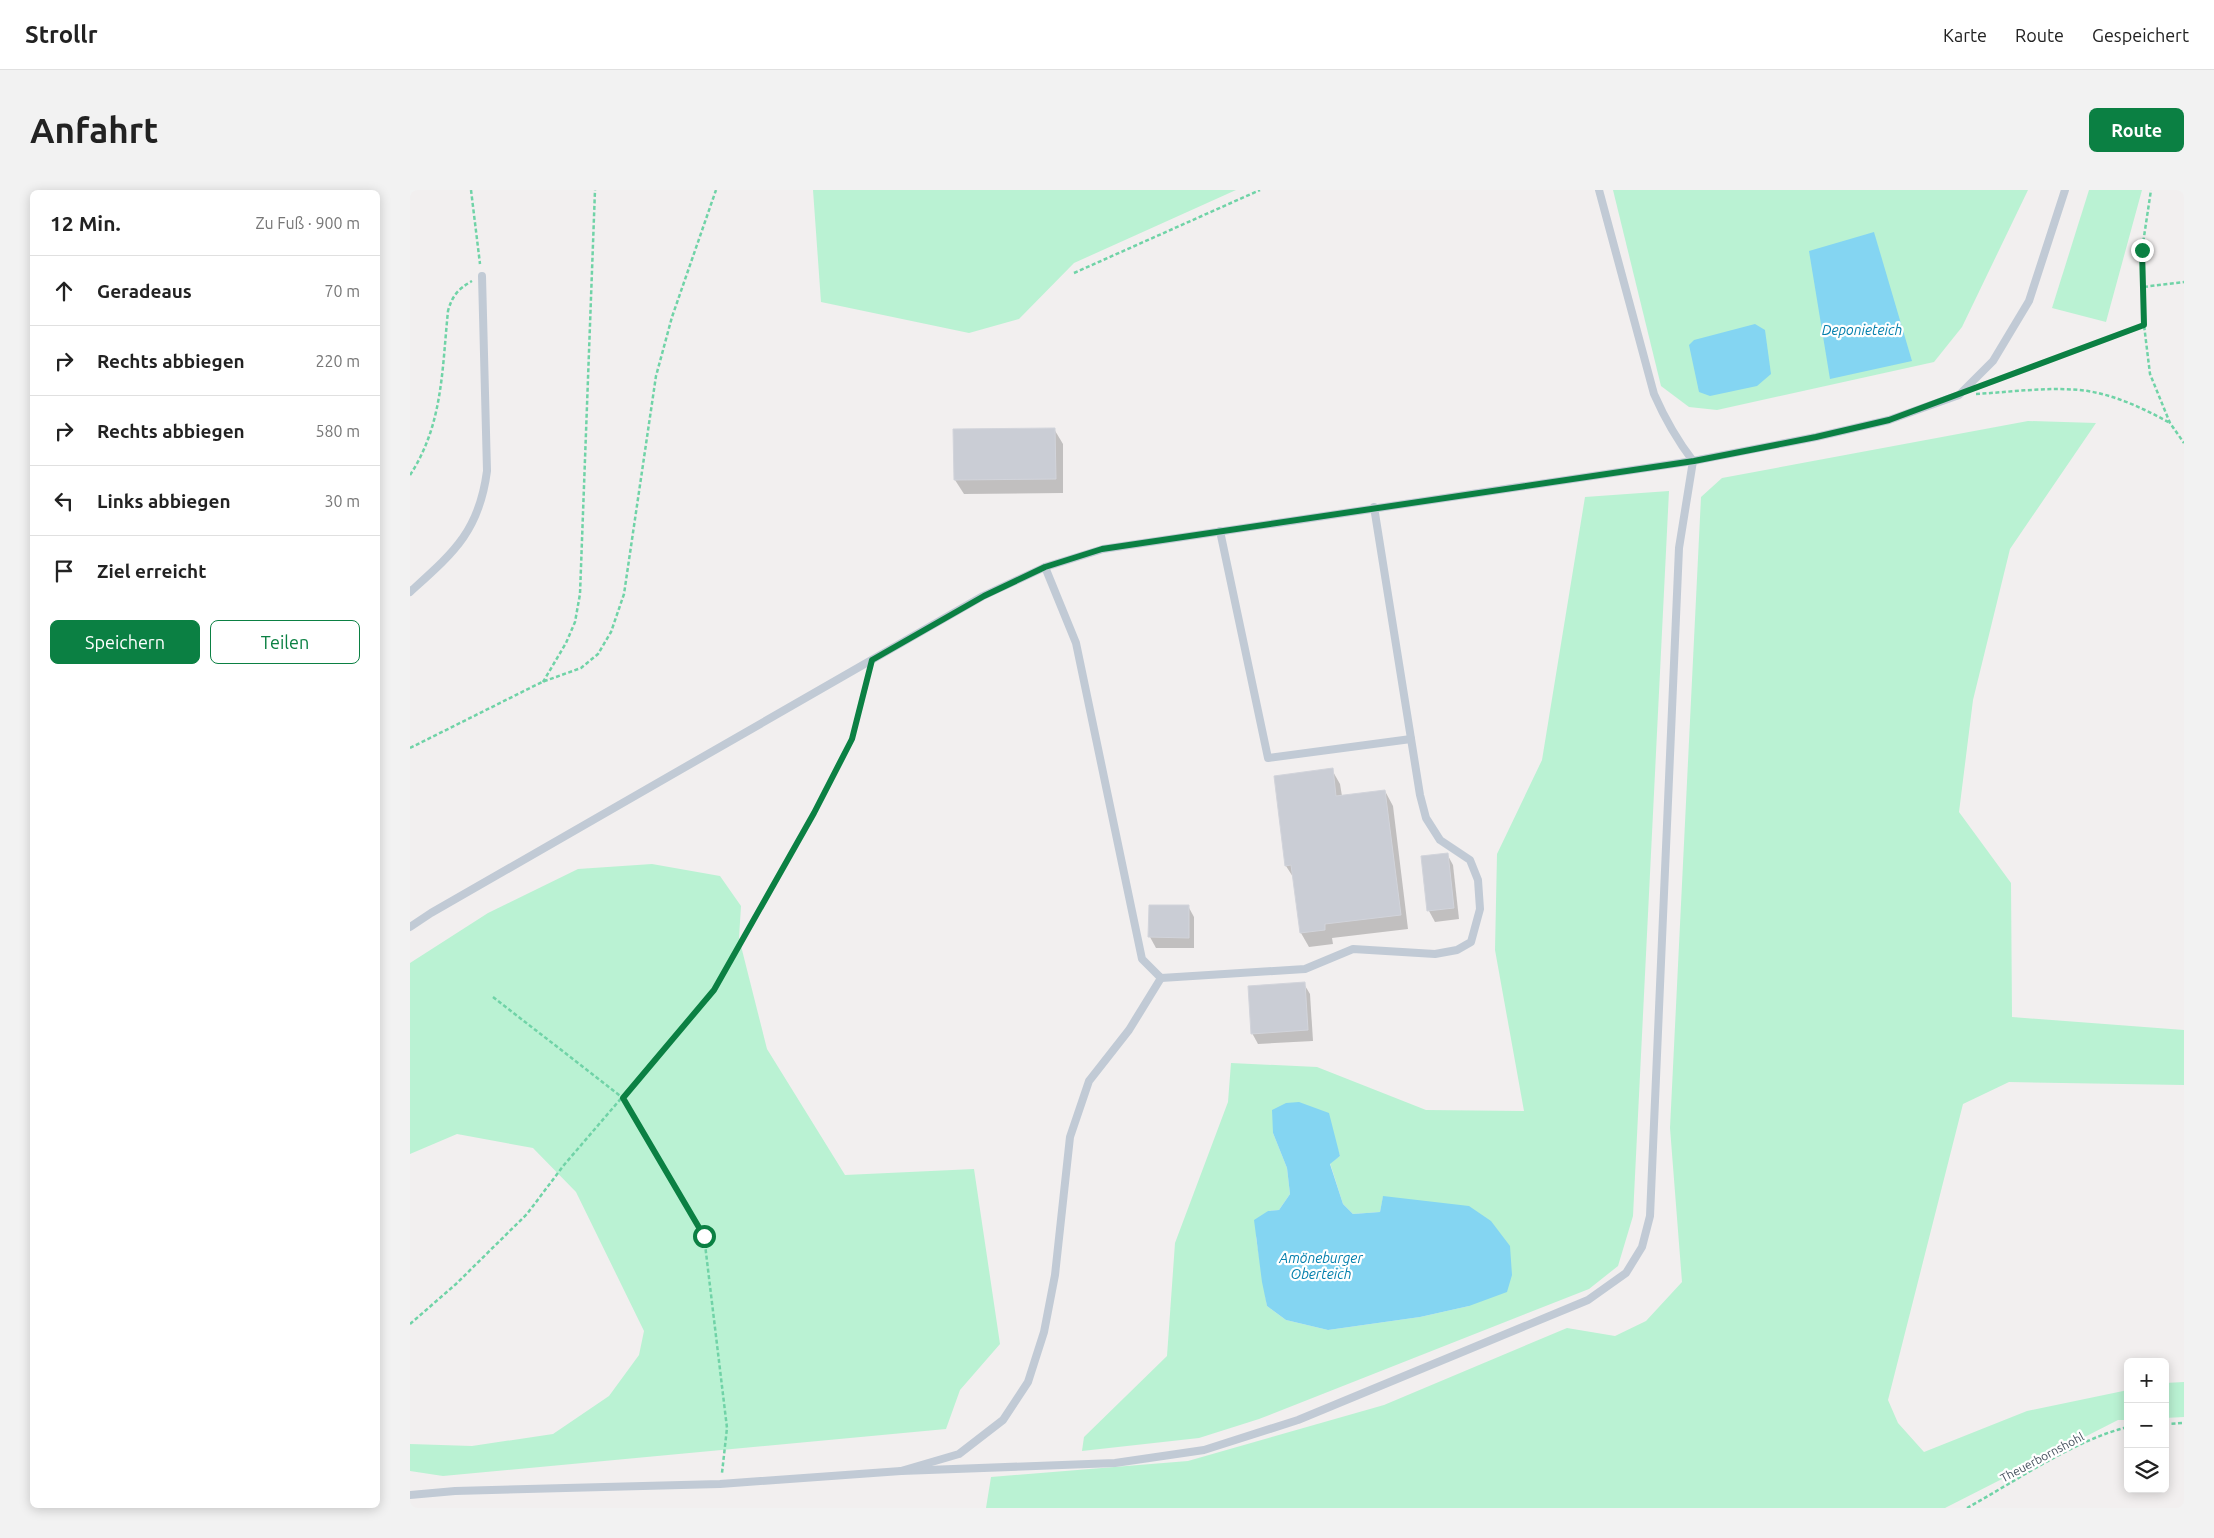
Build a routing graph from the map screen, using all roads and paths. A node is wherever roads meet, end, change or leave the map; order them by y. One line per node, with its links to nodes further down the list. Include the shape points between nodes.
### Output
1 (470, 190): 9 (path)
2 (595, 190): 24 (path, via 580,594 575,622 566,643)
3 (716, 190): 24 (path, via 672,317 656,376 634,541 622,601 611,632 598,654 580,668)
4 (1260, 190): 8 (path)
5 (1599, 190): 17 (lane, via 1654,394 1665,420)
6 (2066, 190): 14 (lane, via 2029,301 1993,361)
7 (2151, 190): 11 (path, via 2142,250)
8 (1074, 273)
9 (482, 276): 18 (path, via 462,286 451,300 436,417 424,451); 22 (lane, via 487,472 480,507 465,536 446,559)
10 (2184, 282): 11 (path)
11 (2143, 287): 12 (path)
12 (2144, 325): 13 (path); 15 (path, via 2150,374)
13 (1986, 385)
14 (1959, 395): 15 (path, via 2058,389 2089,392 2119,399); 17 (lane, via 1889,420)
15 (2170, 423): 16 (path)
16 (2184, 443)
17 (1694, 461): 19 (lane); 35 (lane, via 1679,548 1650,1216 1642,1247 1626,1273 1588,1300 1298,1420 1204,1450 1115,1463)
18 (410, 475)
19 (1374, 507): 20 (lane); 25 (lane)
20 (1220, 531): 21 (lane, via 1102,549); 25 (lane, via 1268,758)
21 (1045, 567): 23 (lane, via 984,596); 28 (lane, via 1076,643 1142,959)
22 (410, 592)
23 (872, 660): 27 (lane); 30 (path, via 852,739 762,906 714,990)
24 (542, 682): 26 (path)
25 (1411, 739): 28 (lane, via 1426,818 1440,840 1470,860 1478,880 1480,909 1471,942 1458,950 1435,954 1353,949 1305,969)
26 (410, 748)
27 (410, 927)
28 (1161, 978): 35 (lane, via 1129,1030 1089,1081 1076,1118 1070,1137 1055,1275 1044,1332 1028,1382 1004,1420 959,1454)
29 (493, 997): 30 (path)
30 (623, 1098): 31 (path, via 564,1165 527,1214); 36 (path, via 704,1236 727,1428)
31 (410, 1324)
32 (2184, 1423): 33 (path)
33 (2169, 1424)
34 (2124, 1428): 38 (path, Theuerbornshohl, via 2068,1451)
35 (902, 1471): 36 (lane)
36 (720, 1484): 37 (lane)
37 (410, 1495)
38 (1967, 1508)

